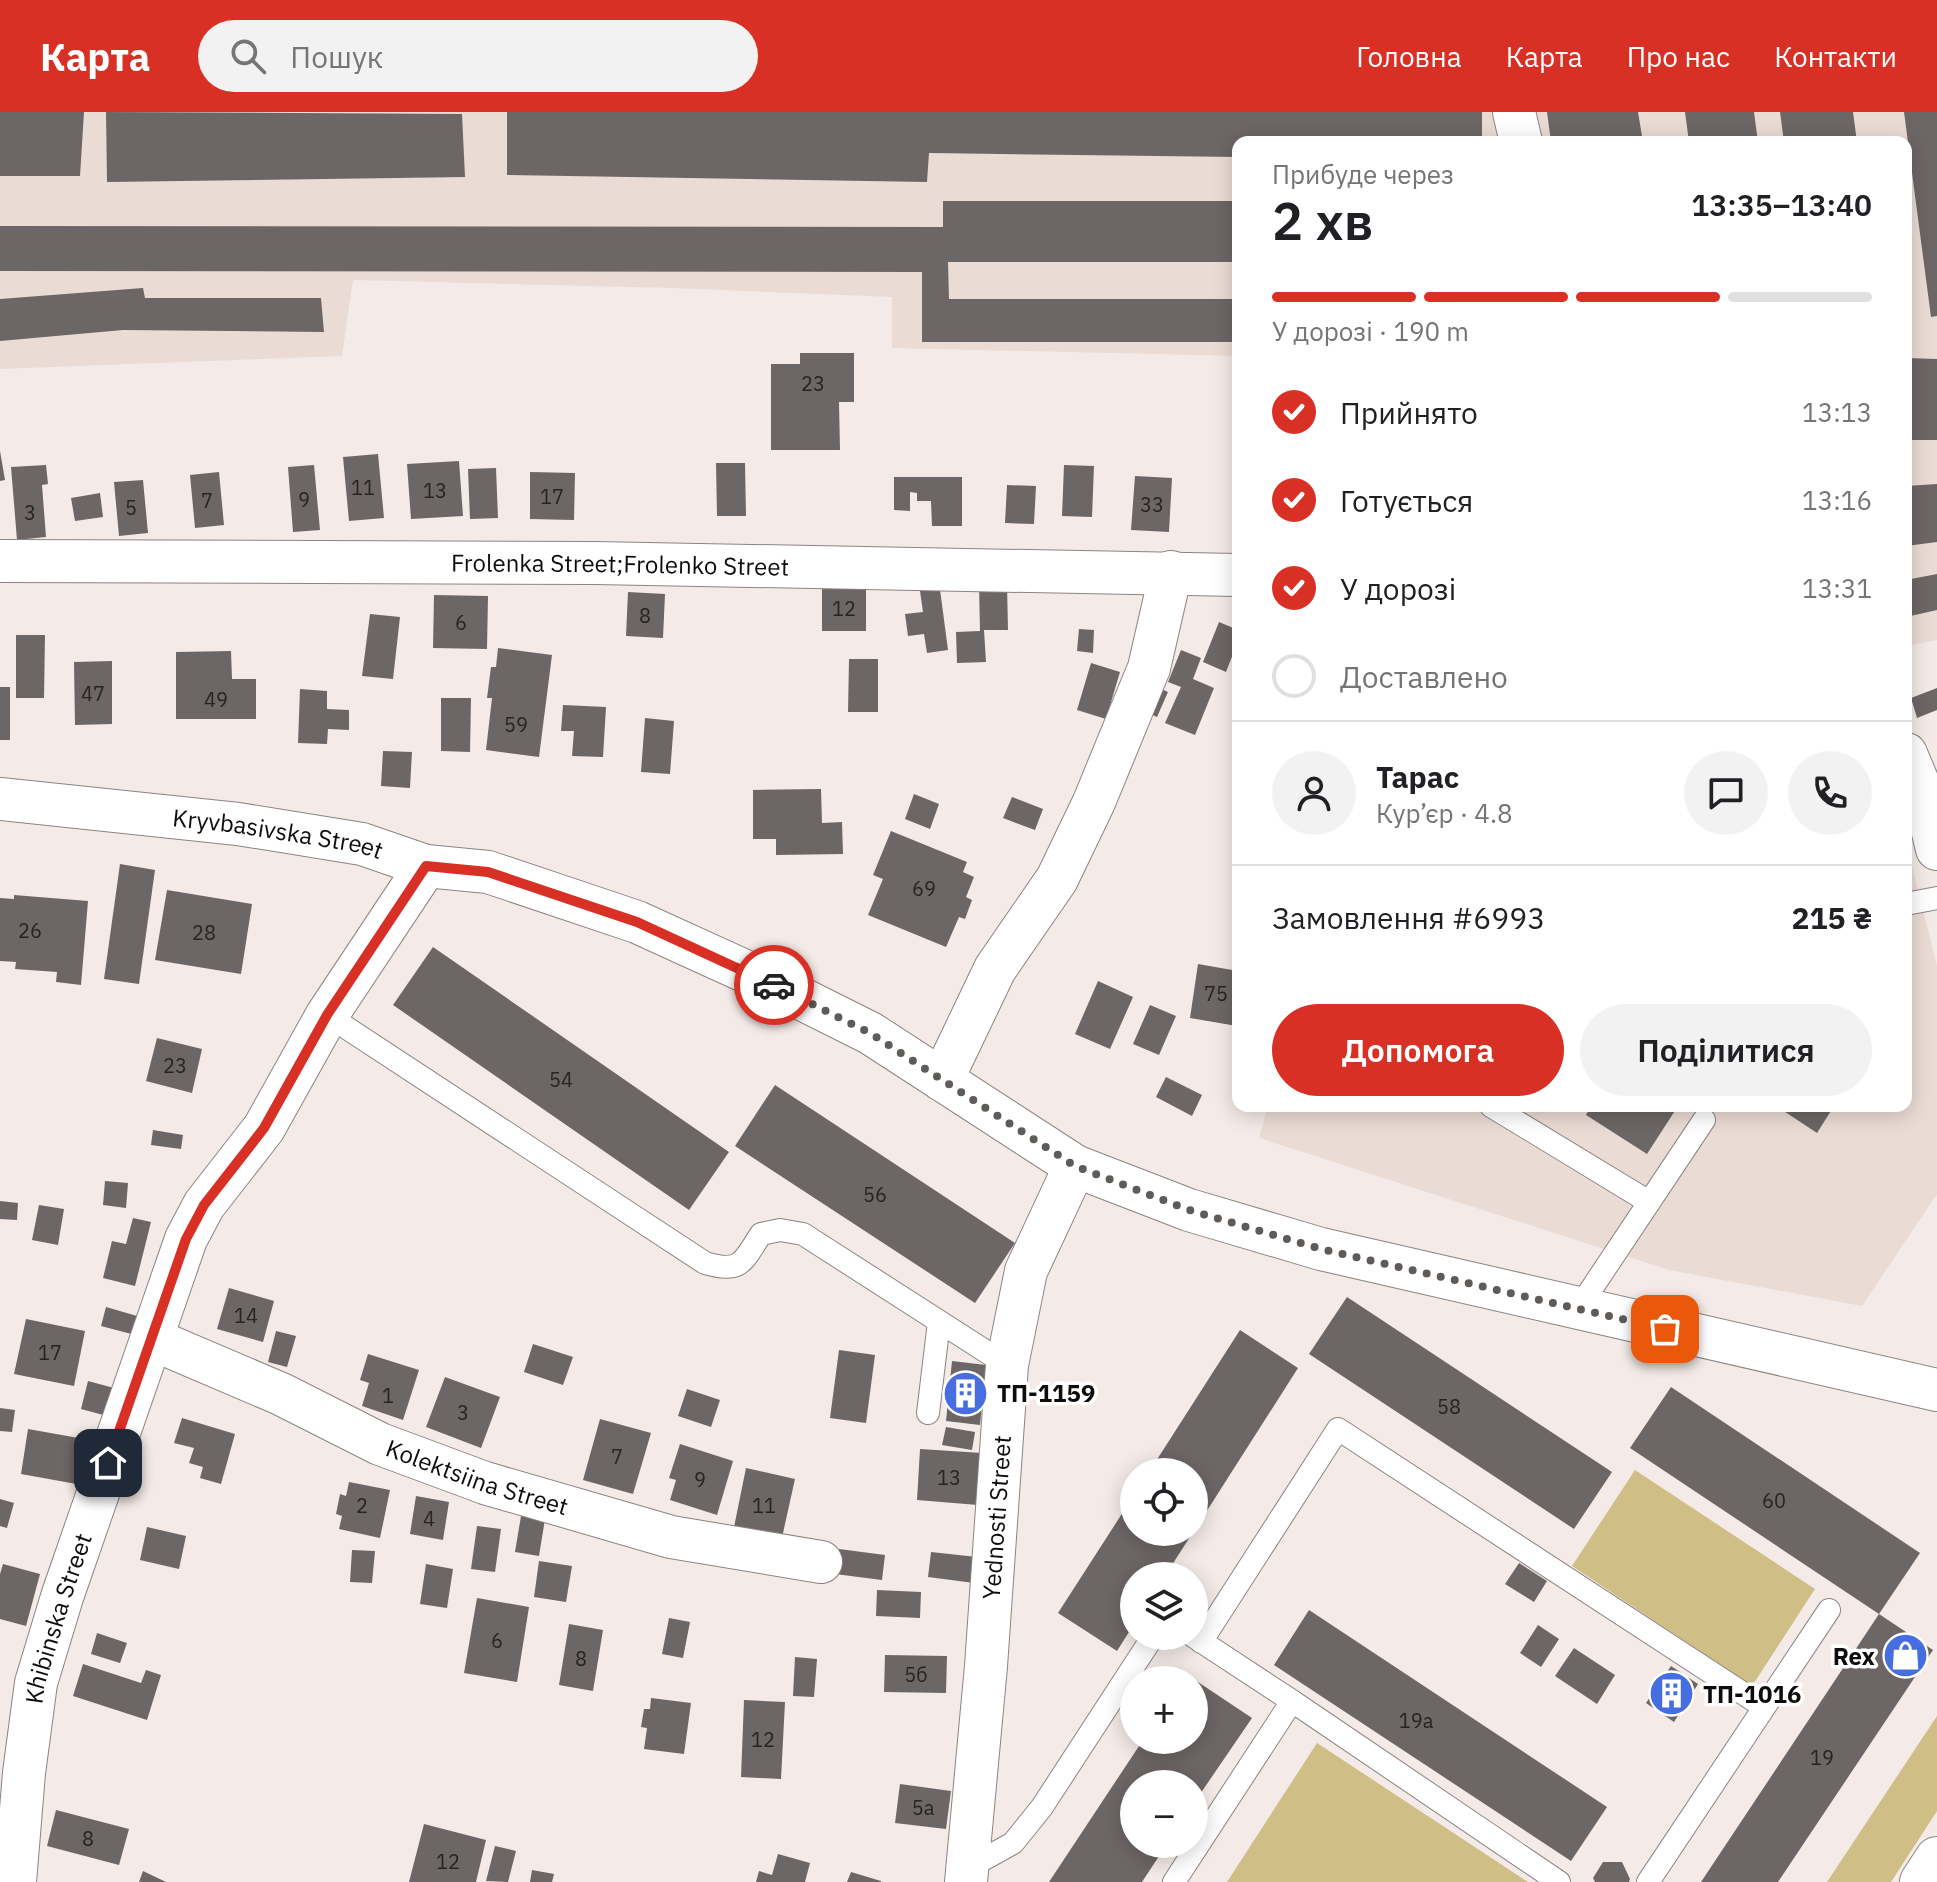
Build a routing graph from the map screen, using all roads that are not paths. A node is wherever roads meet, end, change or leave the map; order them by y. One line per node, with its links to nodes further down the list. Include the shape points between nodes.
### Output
1 (1514, 112): 2 (street)
2 (1520, 136)
3 (0, 561): 4 (street, Frolenka Street;Frolenko Street)
4 (1171, 572): 5 (street, Frolenka Street;Frolenko Street); 13 (street, via 1149,668 1094,802 1057,879 995,969)
5 (1232, 575)
6 (1912, 768): 8 (street)
7 (0, 799): 9 (street, Kryvbasivska Street, via 238,824 362,844)
8 (1937, 849)
9 (426, 866): 12 (street, Khibinska Street); 13 (street, Kryvbasivska Street, via 488,872 637,922 870,1033)
10 (1937, 898): 11 (lane)
11 (1912, 903)
12 (327, 1015): 19 (lane, via 705,1263 725,1269 743,1262 761,1234 803,1234); 20 (street, Khibinska Street, via 264,1128 204,1205 186,1239)
13 (942, 1080): 16 (street, Kryvbasivska Street)
14 (1501, 1112): 17 (lane)
15 (1704, 1120): 17 (lane)
16 (1075, 1166): 18 (street, Kryvbasivska Street, via 1189,1210 1321,1249); 21 (street, Yednosti Street, via 1026,1271)
17 (1649, 1202): 18 (lane)
18 (1578, 1309): 22 (street, Kryvbasivska Street)
19 (939, 1322): 21 (lane); 23 (lane)
20 (152, 1339): 24 (street, Kolektsiina Street, via 281,1394 380,1444 485,1483 671,1537); 33 (street, Khibinska Street, via 36,1683)
21 (1007, 1365): 32 (street, Yednosti Street)
22 (1937, 1390)
23 (928, 1413)
24 (821, 1562)
25 (1829, 1610): 30 (lane)
26 (1208, 1623): 30 (lane, via 1338,1429)
27 (1208, 1646): 29 (lane)
28 (1144, 1650): 32 (lane, via 1042,1807 1013,1843)
29 (1292, 1701): 34 (lane); 35 (lane)
30 (1764, 1707): 36 (lane)
31 (1937, 1859): 37 (main road)
32 (967, 1875)
33 (15, 1882)
34 (1174, 1882)
35 (1559, 1882)
36 (1648, 1882)
37 (1922, 1882)

